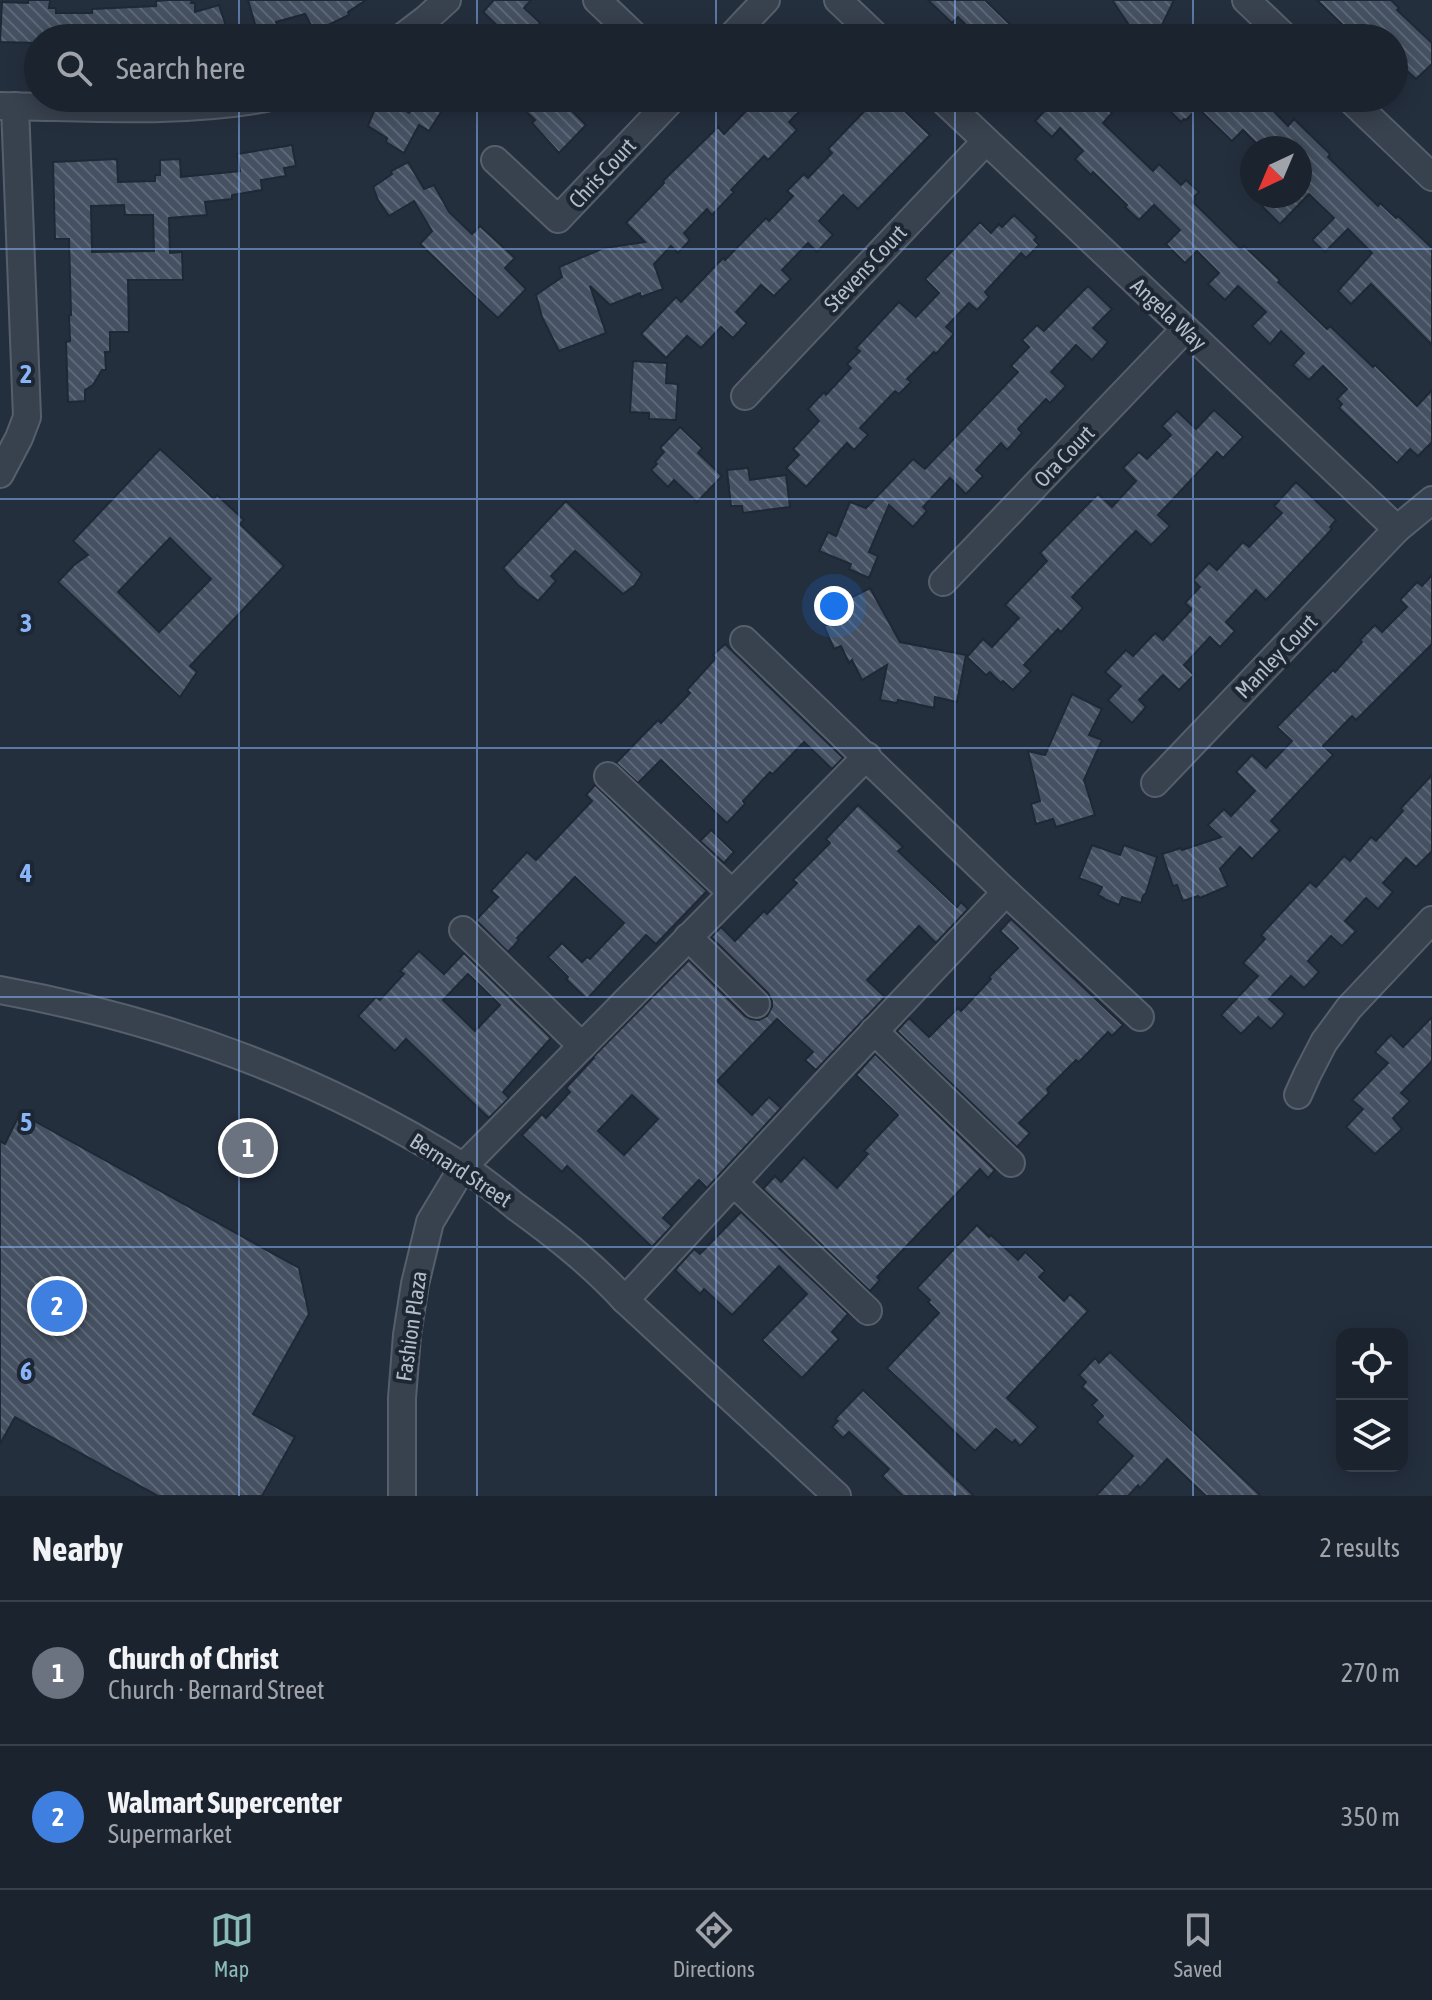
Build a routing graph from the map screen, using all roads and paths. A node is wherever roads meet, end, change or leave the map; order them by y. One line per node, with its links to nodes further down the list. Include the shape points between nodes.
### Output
1 (447, 0): 6 (street)
2 (597, 0): 7 (street)
3 (766, 0): 8 (street)
4 (838, 0): 9 (street)
5 (1246, 0): 10 (street)
6 (419, 24)
7 (622, 24)
8 (743, 24)
9 (863, 24)
10 (1271, 24)
11 (8, 106): 20 (street, via 27,417)
12 (660, 112): 16 (street, Chris Court, via 558,219)
13 (956, 112): 15 (street, Angela Way)
14 (1364, 112): 17 (street)
15 (986, 141): 18 (street, Angela Way); 19 (street, Stevens Court)
16 (495, 160)
17 (1432, 177)
18 (1185, 329): 22 (street, Angela Way); 23 (street, Ora Court)
19 (745, 396)
20 (0, 474)
21 (1432, 500): 22 (street, Manley Court)
22 (1397, 529): 27 (street, Manley Court)
23 (943, 582)
24 (744, 640): 25 (street)
25 (867, 756): 28 (street); 29 (street, Fashion Plaza)
26 (608, 776): 29 (street)
27 (1155, 783)
28 (1006, 892): 35 (street); 36 (street)
29 (732, 893): 32 (street, Fashion Plaza)
30 (1432, 920): 38 (street, via 1349,1008 1324,1042)
31 (463, 930): 37 (street)
32 (688, 937): 34 (street); 37 (street, Fashion Plaza)
33 (0, 990): 40 (street, Bernard Street, via 115,1015 247,1058 323,1091)
34 (756, 1004)
35 (1140, 1017)
36 (874, 1031): 39 (street); 41 (street)
37 (582, 1046): 40 (street, Fashion Plaza)
38 (1298, 1095)
39 (1011, 1163)
40 (463, 1167): 42 (street, Bernard Street, via 552,1233); 44 (street, Fashion Plaza, via 430,1222 415,1284 402,1398)
41 (734, 1183): 42 (street); 43 (street)
42 (625, 1300): 45 (street, Bernard Street)
43 (868, 1311)
44 (402, 1496)
45 (837, 1496)

